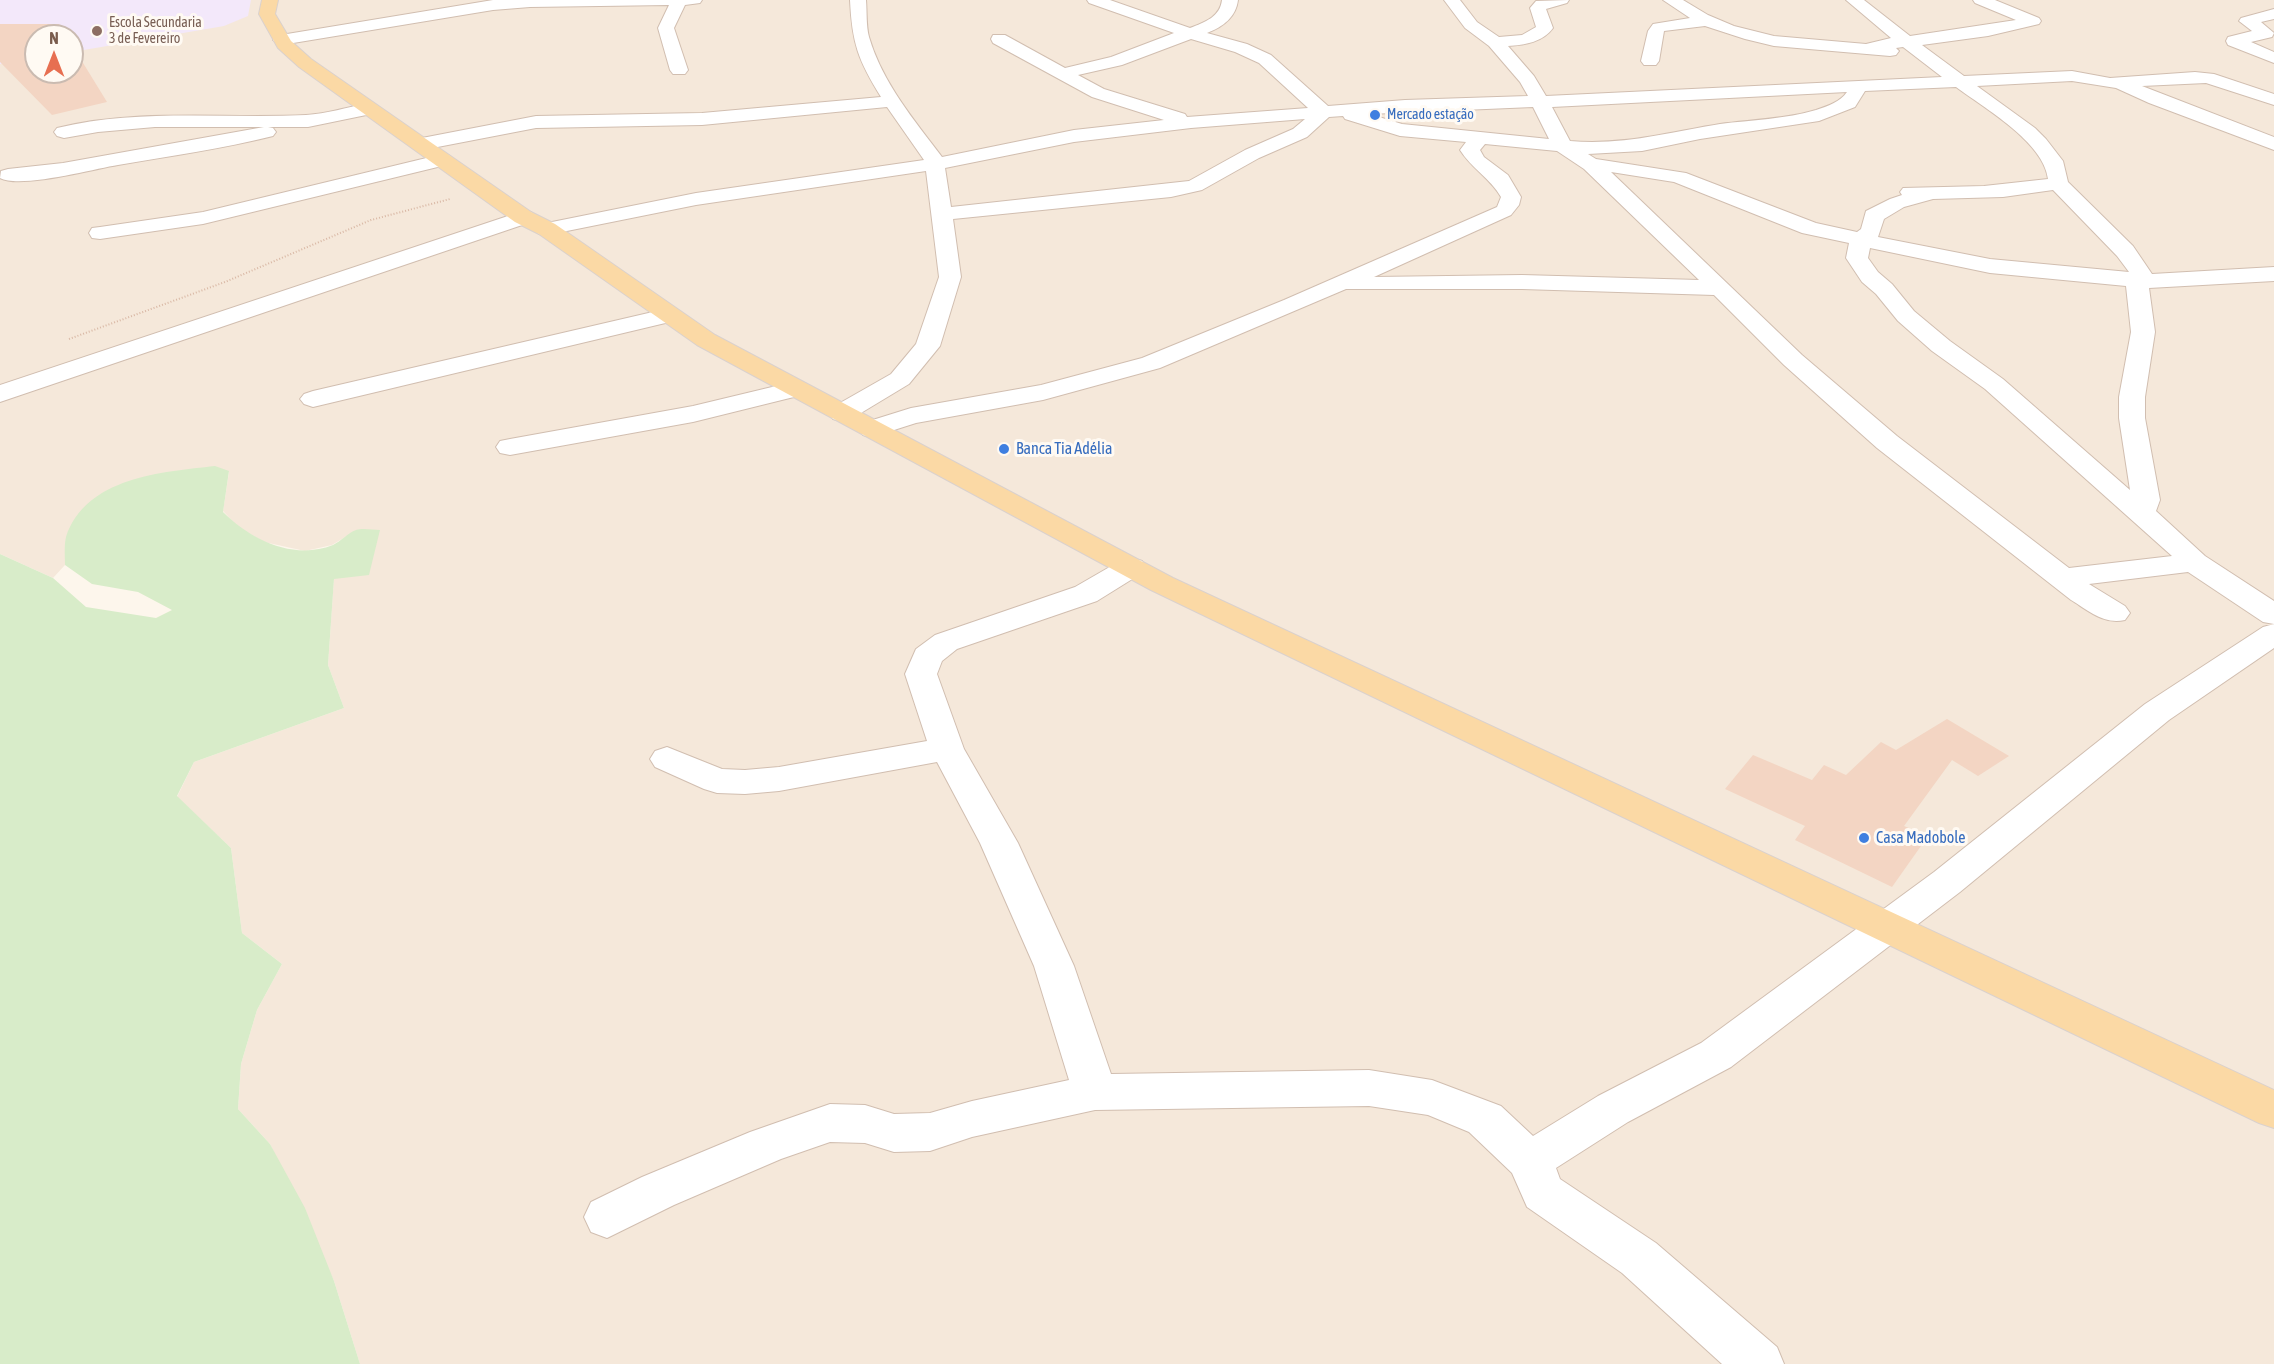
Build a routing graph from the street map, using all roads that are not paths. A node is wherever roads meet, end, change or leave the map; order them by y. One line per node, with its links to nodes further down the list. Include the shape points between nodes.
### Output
1 (270, 0): 16 (main road, via 267,14)
2 (679, 0): 3 (street); 16 (street, via 493,5); 21 (street, via 666,28)
3 (694, 0)
4 (858, 0): 27 (street, via 864,50)
5 (1095, 0): 14 (street)
6 (1230, 0): 14 (street, via 1223,17)
7 (1452, 0): 17 (street, via 1472,25)
8 (1560, 0): 17 (street, via 1538,8 1545,28 1539,33 1522,40)
9 (1671, 0): 13 (street)
10 (1854, 0): 18 (street)
11 (1981, 0): 18 (street, via 2033,21)
12 (2274, 14): 19 (street, via 2247,21 2266,33 2234,41)
13 (1707, 21): 18 (street, via 1754,36 1869,49); 20 (street, via 1659,27)
14 (1188, 33): 22 (street, via 1116,61); 30 (street, via 1241,48 1265,60)
15 (999, 39): 22 (street)
16 (281, 40): 29 (main road, via 304,63)
17 (1495, 42): 28 (street, via 1528,80)
18 (1914, 47): 23 (street)
19 (2274, 58)
20 (1650, 61)
21 (679, 70)
22 (1061, 74): 33 (street, via 1098,93)
23 (1959, 81): 24 (street, via 2072,76); 25 (street); 42 (street, via 2045,149 2058,170)
24 (2120, 83): 26 (street, via 2151,78 2208,78); 31 (street)
25 (1859, 86): 28 (street); 37 (street, via 1849,103 1819,115 1624,147)
26 (2274, 100): 31 (street)
27 (893, 101): 38 (street, via 702,119 536,123); 39 (street)
28 (1540, 101): 30 (street, via 1405,105); 37 (street)
29 (369, 109): 32 (street); 38 (main road)
30 (1333, 112): 33 (street); 35 (street, via 1390,129); 45 (street, via 1195,186)
31 (2198, 116): 36 (street)
32 (308, 121): 34 (street, via 155,121); 41 (street, via 212,145 36,175)
33 (1191, 122): 39 (street, via 1074,136)
34 (64, 132)
35 (1480, 138): 37 (street); 51 (street, via 1470,150 1477,161 1500,179 1511,197 1504,211)
36 (2274, 144)
37 (1564, 147): 40 (street)
38 (433, 152): 46 (main road); 47 (street, via 203,218)
39 (935, 163): 45 (street); 46 (street)
40 (1591, 165): 48 (street, via 1679,177 1810,228); 52 (street)
41 (8, 175)
42 (2058, 183): 44 (street, via 2016,191); 50 (street, via 2125,251)
43 (1899, 191): 44 (street)
44 (1932, 193): 48 (street, via 1897,203 1874,216 1871,232)
45 (943, 214): 57 (street, via 950,277 928,346 900,379)
46 (535, 223): 53 (main road); 55 (street)
47 (100, 233)
48 (1861, 239): 50 (street, via 1990,266); 60 (street, via 1857,258 1906,316 1994,384)
49 (2274, 274): 50 (street)
50 (2142, 280): 60 (street, via 2143,332 2132,397 2146,500)
51 (1338, 285): 52 (street, via 1522,282); 58 (street, via 1151,363 1042,392 911,416)
52 (1719, 288): 63 (street, via 1793,360 1887,442)
53 (670, 315): 54 (main road, via 706,340); 56 (street)
54 (797, 389): 57 (main road); 59 (street, via 705,412)
55 (0, 394)
56 (313, 399)
57 (842, 413): 58 (main road)
58 (872, 429): 62 (main road)
59 (510, 447)
60 (2141, 513): 61 (street)
61 (2194, 562): 63 (street); 65 (street)
62 (1131, 567): 67 (street, via 1086,594 946,642 927,656 921,674); 69 (main road)
63 (2062, 578): 64 (street)
64 (2114, 613)
65 (2274, 615)
66 (2274, 634): 69 (street, via 2157,712)
67 (947, 749): 68 (street, via 745,782 717,781); 70 (street, via 999,843 1054,966)
68 (668, 759)
69 (1889, 926): 71 (main road); 72 (street, via 1716,1055 1613,1109)
70 (1095, 1092): 72 (street, via 1369,1088 1432,1098 1485,1119); 73 (street, via 930,1132 894,1133 866,1124 830,1123 755,1150)
71 (2274, 1110)
72 (1530, 1161): 74 (street, via 1543,1193 1639,1258)
73 (607, 1217)
74 (1759, 1364)

